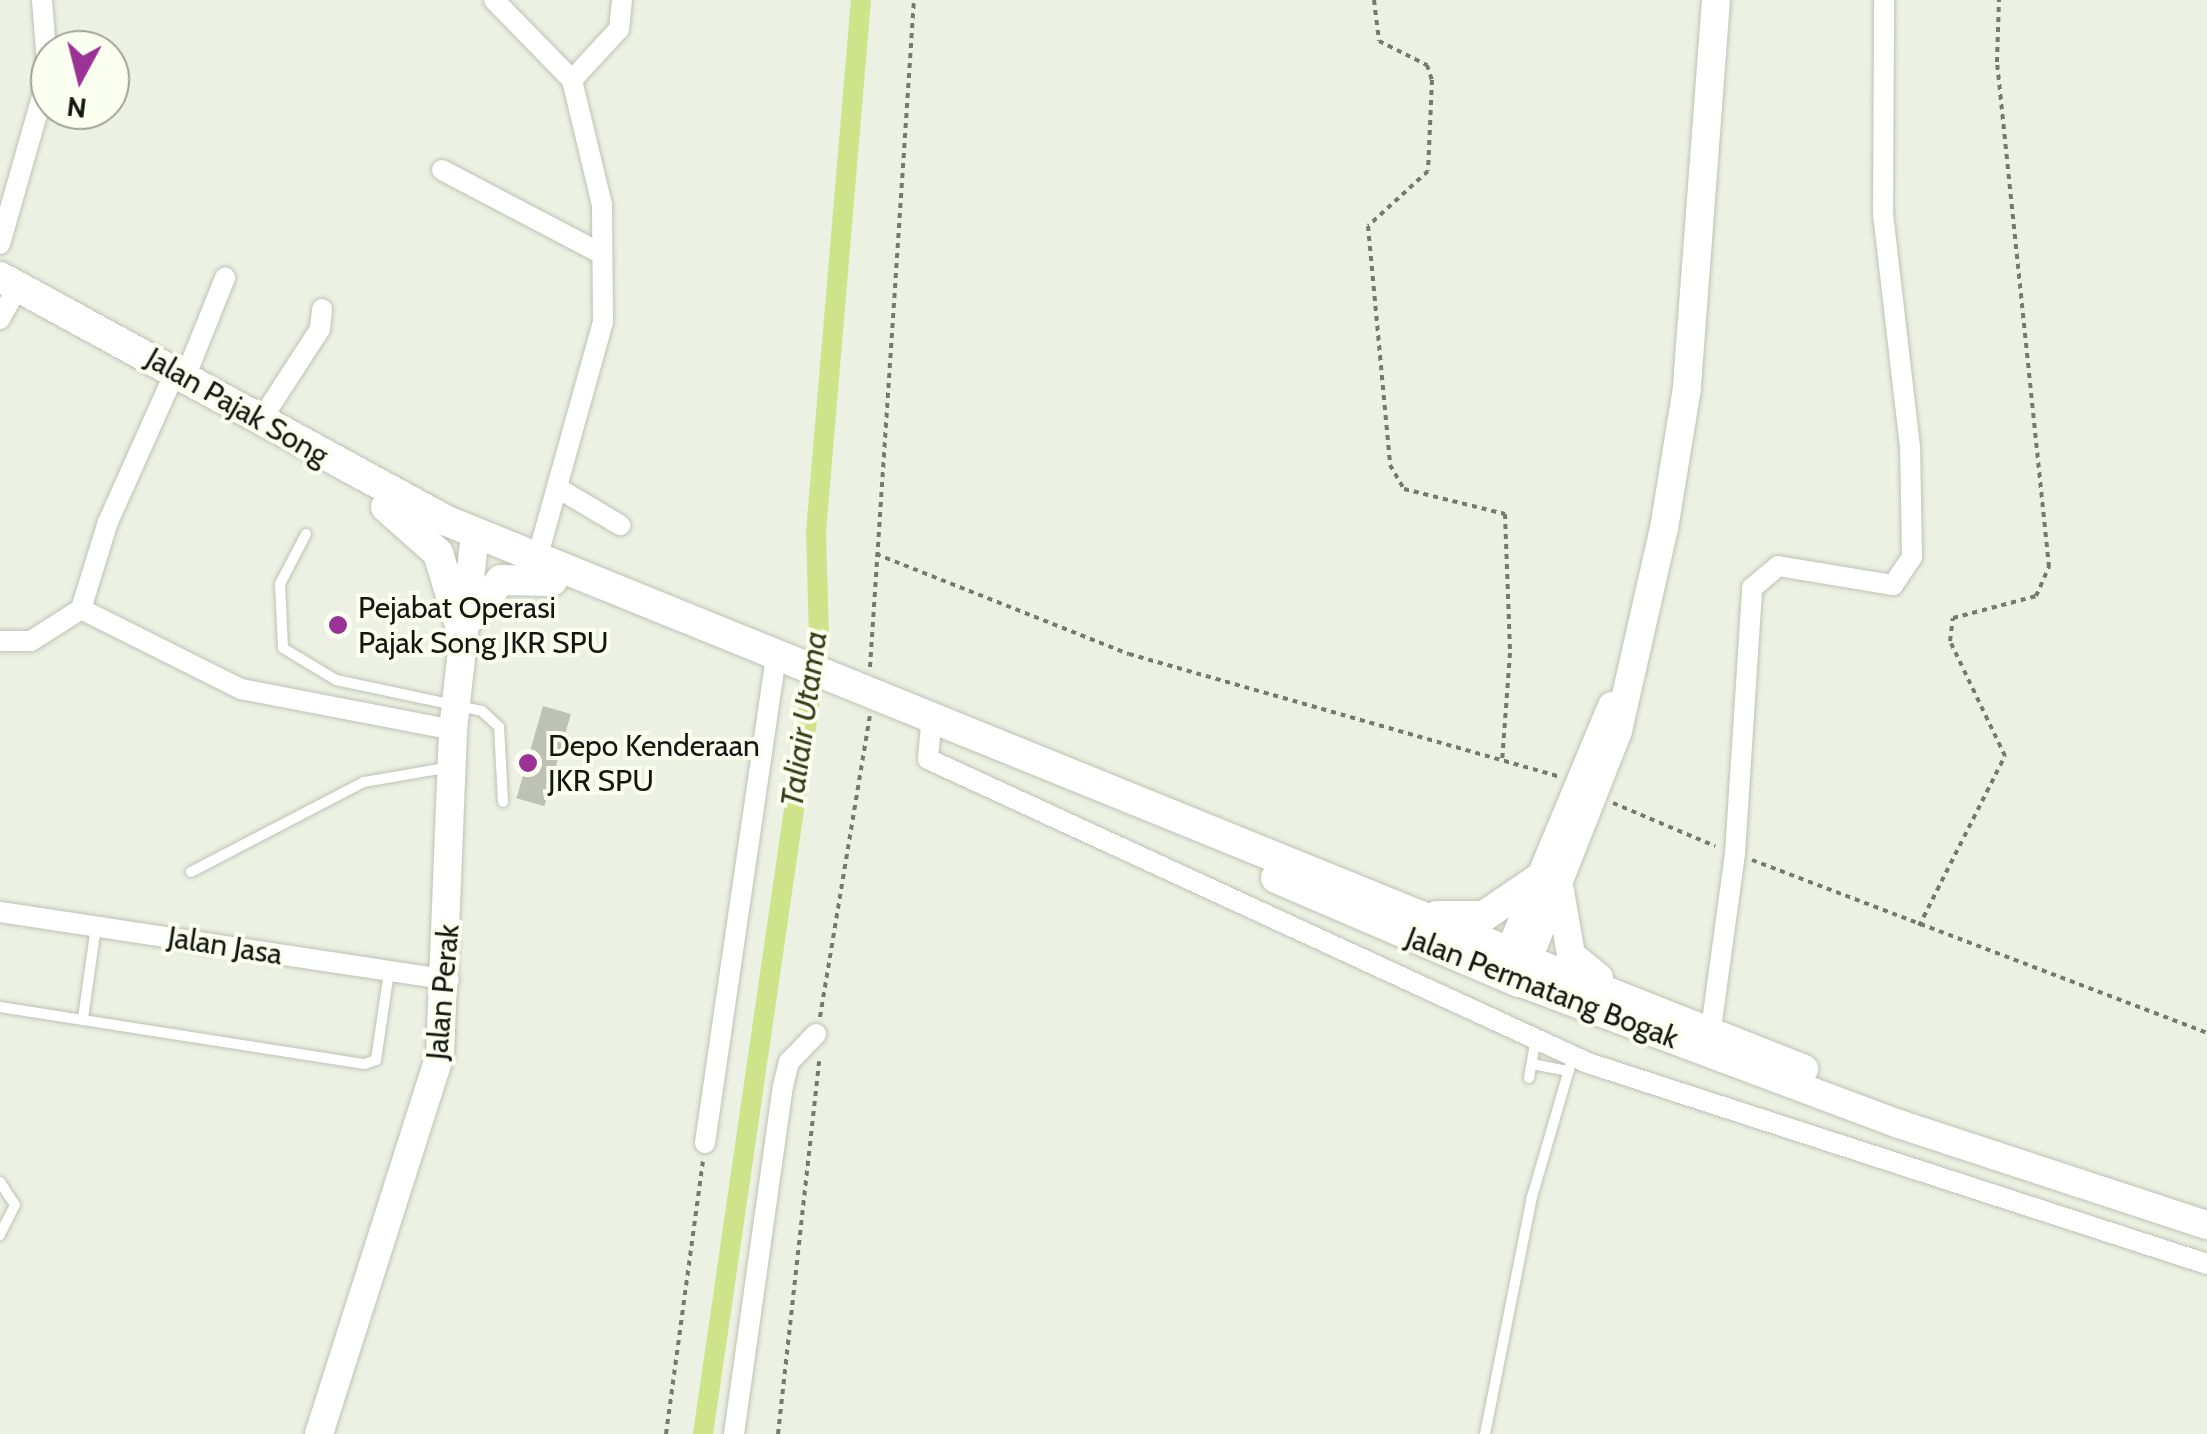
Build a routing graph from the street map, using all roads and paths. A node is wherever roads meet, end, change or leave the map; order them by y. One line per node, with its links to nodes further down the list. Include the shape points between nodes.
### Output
1 (42, 0): 11 (street, via 48,76)
2 (494, 0): 9 (street)
3 (622, 0): 9 (street, via 619,29)
4 (914, 0): 24 (path)
5 (1374, 0): 34 (path, via 1379,41 1428,66 1432,80 1428,171 1368,226 1390,465 1404,488 1505,514 1510,653)
6 (1716, 0): 37 (street, via 1687,388 1625,682)
7 (1884, 0): 39 (street, via 1883,214 1910,447 1912,557 1894,585 1793,566 1756,579)
8 (1999, 0): 45 (path, via 1997,62 2048,567 2036,596 1953,618 1950,641 2006,756)
9 (572, 80): 12 (street, via 600,182)
10 (442, 170): 12 (street)
11 (0, 244)
12 (600, 253): 20 (street, via 603,322)
13 (225, 278): 17 (street)
14 (9, 282): 16 (street); 17 (main road, Jalan Pajak Song)
15 (322, 309): 18 (street, via 320,328)
16 (0, 320)
17 (181, 373): 18 (main road, Jalan Pajak Song); 26 (street, via 108,522)
18 (262, 420): 19 (main road, Jalan Pajak Song)
19 (372, 484): 23 (main road, Jalan Pajak Song); 27 (main road, via 438,553)
20 (561, 490): 21 (street); 25 (street)
21 (620, 526)
22 (306, 534): 33 (lane, via 280,584 283,648 336,680)
23 (475, 534): 25 (main road, Jalan Permatang Bogak); 27 (street, Jalan Perak)
24 (876, 554): 31 (path); 34 (path, via 1130,654)
25 (537, 560): 28 (main road, Jalan Permatang Bogak)
26 (81, 609): 29 (street, via 31,641); 33 (street, via 240,690)
27 (461, 628): 28 (main road, via 484,594 517,573 672,626); 33 (street, Jalan Perak)
28 (732, 634): 30 (main road, Jalan Permatang Bogak)
29 (0, 641)
30 (783, 654): 31 (main road, Jalan Permatang Bogak); 59 (street)
31 (873, 688): 32 (main road, Jalan Permatang Bogak); 54 (path)
32 (932, 714): 36 (main road, Jalan Permatang Bogak); 55 (street, via 928,759 1208,894)
33 (454, 717): 35 (street, Jalan Perak); 38 (lane, via 499,727)
34 (1502, 761): 37 (path)
35 (452, 767): 40 (lane, via 364,782); 48 (street, Jalan Perak)
36 (1068, 774): 43 (main road, Jalan Permatang Bogak); 46 (main road, Jalan Permatang Bogak, via 1206,846)
37 (1586, 790): 39 (path); 41 (street)
38 (503, 802)
39 (1735, 854): 45 (path); 52 (street)
40 (191, 872)
41 (1550, 880): 43 (main road, via 1484,916); 46 (street); 49 (street, via 1571,955)
42 (0, 912): 44 (street, Jalan Jasa)
43 (1414, 913): 46 (main road, Jalan Permatang Bogak)
44 (96, 926): 47 (street, Jalan Jasa); 51 (lane)
45 (1918, 926): 53 (path)
46 (1514, 968): 49 (street, Jalan Permatang Bogak); 60 (street, Jalan Permatang Bogak)
47 (390, 972): 48 (street, Jalan Jasa); 51 (lane, via 376,1060 365,1064)
48 (450, 980): 65 (street, Jalan Perak, via 423,1120)
49 (1634, 1000): 52 (street, Jalan Permatang Bogak)
50 (0, 1007): 51 (lane)
51 (83, 1018)
52 (1711, 1029): 60 (street, Jalan Permatang Bogak)
53 (2207, 1032)
54 (816, 1034): 67 (street, via 789,1062 783,1086); 68 (path, via 818,1113)
55 (1536, 1036): 56 (street); 57 (lane)
56 (1571, 1063): 57 (lane); 64 (street); 69 (lane)
57 (1532, 1064): 58 (lane)
58 (1529, 1078)
59 (705, 1142): 66 (path)
60 (2030, 1167): 62 (street, Jalan Permatang Bogak)
61 (0, 1182): 63 (lane, via 15,1204)
62 (2207, 1225)
63 (0, 1236)
64 (2207, 1264)
65 (319, 1434)
66 (666, 1434)
67 (734, 1434)
68 (778, 1434)
69 (1485, 1434)

